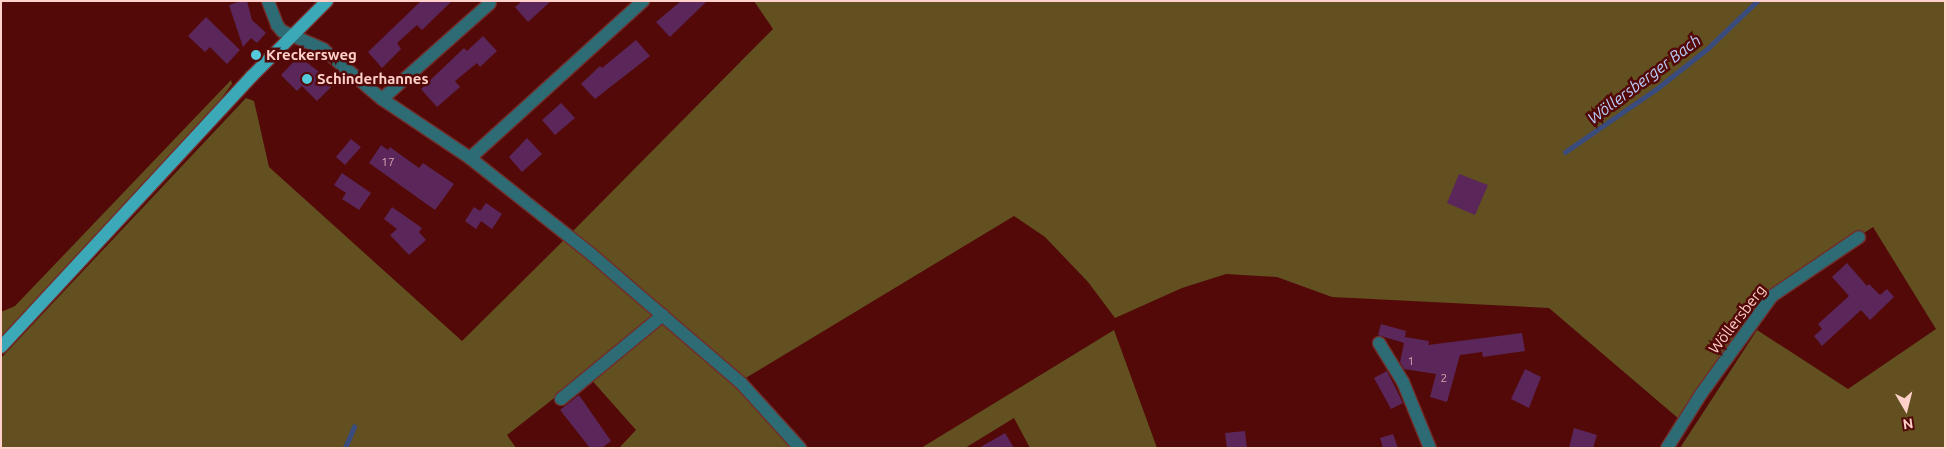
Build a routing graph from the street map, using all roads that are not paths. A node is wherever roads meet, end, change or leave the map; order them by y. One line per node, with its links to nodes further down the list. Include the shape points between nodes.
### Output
1 (268, 1): 5 (street, via 277,25)
2 (327, 1): 5 (main road)
3 (490, 3): 6 (street)
4 (636, 3): 7 (street)
5 (294, 36): 6 (street, via 323,49); 11 (main road, via 252,76 213,122)
6 (382, 99): 7 (street)
7 (470, 158): 9 (street)
8 (1859, 237): 15 (street, Wöllersberg, via 1772,296 1700,394)
9 (663, 315): 12 (street); 13 (street, via 741,382)
10 (1380, 343): 14 (street, via 1403,382)
11 (1, 348)
12 (561, 399)
13 (800, 448)
14 (1430, 448)
15 (1667, 448)

